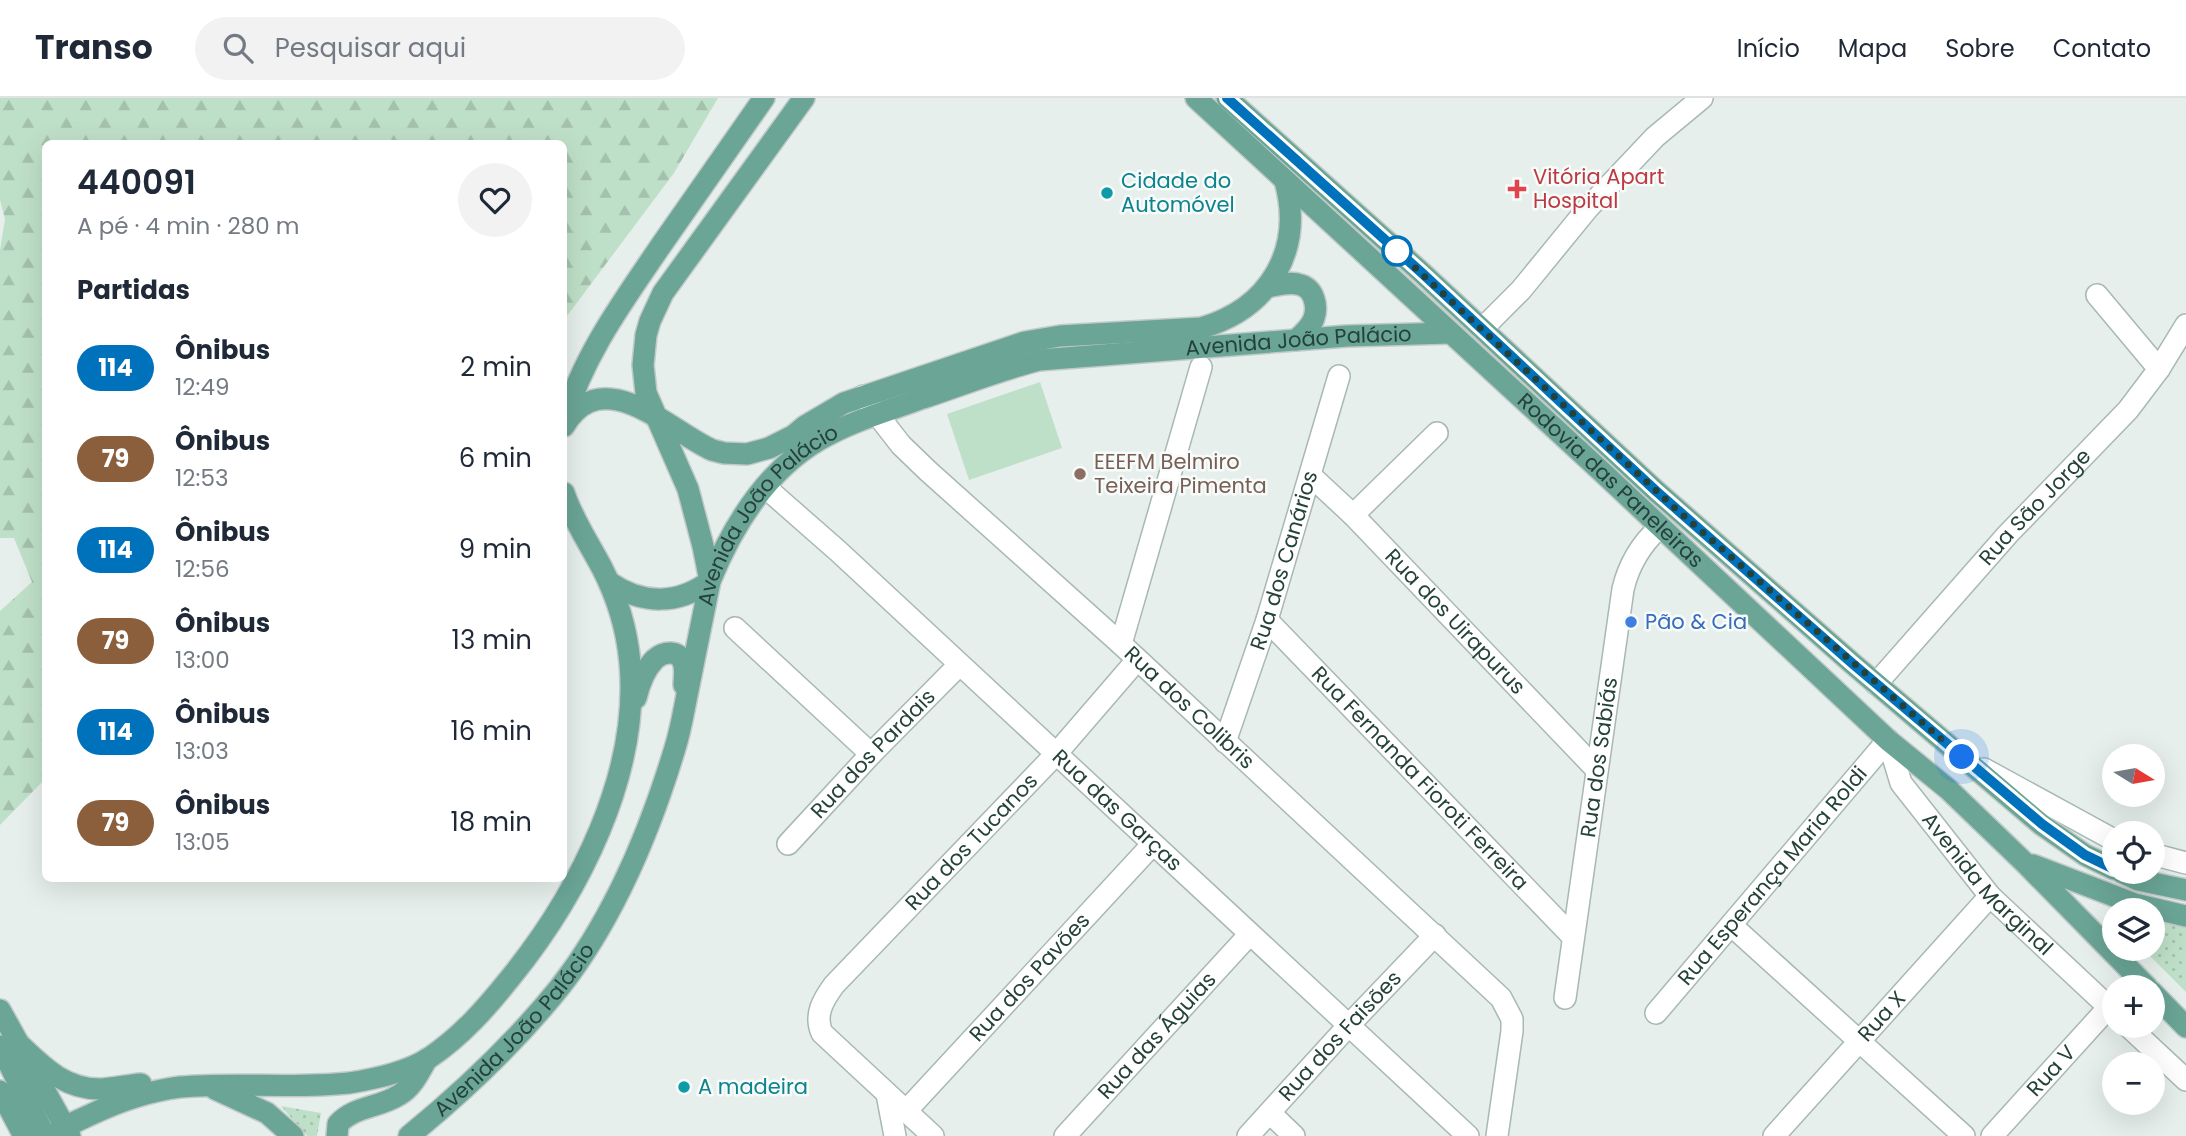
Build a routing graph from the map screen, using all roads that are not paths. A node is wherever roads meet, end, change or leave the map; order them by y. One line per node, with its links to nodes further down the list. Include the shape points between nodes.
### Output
1 (764, 98): 17 (main road, via 615,313)
2 (804, 98): 19 (main road, via 656,306 646,335 643,365 646,393)
3 (1196, 98): 6 (main road, Rodovia das Paneleiras)
4 (1227, 98): 10 (main road, Rodovia das Paneleiras)
5 (1702, 98): 10 (street, via 1655,136)
6 (1285, 181): 7 (main road, Avenida João Palácio, via 1291,212 1288,244); 11 (main road, Rodovia das Paneleiras)
7 (1267, 286): 12 (main road, via 1304,285 1312,293 1315,317); 16 (main road, Avenida João Palácio, via 1231,317 1201,328 1034,340)
8 (2096, 295): 14 (street)
9 (2186, 325): 14 (street, Rua São Jorge)
10 (1482, 329): 24 (main road, Rodovia das Paneleiras)
11 (1450, 333): 12 (main road, Avenida João Palácio); 26 (main road, Rodovia das Paneleiras)
12 (1296, 340): 18 (main road, Avenida João Palácio, via 1040,360)
13 (1201, 367): 33 (street)
14 (2160, 369): 36 (street, Rua São Jorge, via 2128,411 2008,534)
15 (1339, 376): 22 (street, Rua dos Canários)
16 (863, 396): 18 (street, Rua dos Colibris); 19 (main road, Avenida João Palácio, via 824,414 780,443 747,454 712,450)
17 (567, 411)
18 (878, 415): 23 (main road, Avenida João Palácio, via 821,439 788,462); 33 (street, Rua dos Colibris, via 928,471)
19 (657, 418): 20 (main road, Avenida João Palácio, via 626,401 603,398 581,407); 29 (main road, via 688,489)
20 (567, 420)
21 (1437, 433): 27 (street)
22 (1311, 476): 27 (street, Rua dos Uirapurus); 31 (street, Rua dos Canários)
23 (765, 487): 29 (main road, Avenida João Palácio, via 737,525); 35 (street, Rua das Garças)
24 (1656, 491): 26 (main road); 36 (main road, Rodovia das Paneleiras)
25 (567, 501): 30 (main road, Avenida João Palácio)
26 (1640, 508): 28 (main road, Rodovia das Paneleiras)
27 (1353, 515): 44 (street, Rua dos Uirapurus)
28 (1660, 527): 38 (main road, Rodovia das Paneleiras); 44 (street, Rua dos Sabiás, via 1642,545 1626,576)
29 (710, 581): 30 (main road, via 687,595 661,600 634,596); 40 (main road, Avenida João Palácio)
30 (609, 582): 37 (main road, Avenida João Palácio, via 622,617 630,662)
31 (1267, 620): 39 (street, Rua dos Canários); 59 (street, Rua Fernanda Fioroti Ferreira)
32 (735, 628): 41 (street)
33 (1121, 644): 34 (street, Rua dos Colibris)
34 (1137, 660): 39 (street, Rua dos Colibris); 42 (street, Rua dos Tucanos)
35 (959, 665): 41 (street, Rua dos Pardais); 42 (street, Rua das Garças)
36 (1876, 684): 43 (main road, Rodovia das Paneleiras)
37 (628, 731): 40 (main road, via 639,685 653,661 663,654 676,654 685,670); 72 (main road, Avenida João Palácio, via 600,831 553,921 474,1021)
38 (1888, 740): 49 (main road, Rodovia das Paneleiras, via 1948,789); 54 (street, Avenida Marginal, via 1901,783); 56 (street, Rua Esperança Maria Roldi)
39 (1225, 743): 58 (street, Rua dos Colibris)
40 (676, 746): 85 (main road, Avenida João Palácio, via 633,862 569,974 480,1075)
41 (870, 754): 46 (street, Rua dos Pardais)
42 (1056, 754): 47 (street, Rua das Garças); 77 (street, Rua dos Tucanos, via 834,985 822,1004 822,1033)
43 (1962, 757): 45 (street); 50 (main road, Rodovia das Paneleiras, via 2042,824)
44 (1597, 770): 59 (street, Rua dos Sabiás)
45 (2102, 833)
46 (788, 844)
47 (1152, 845): 57 (street, Rua das Garças); 78 (street, Rua dos Pavões)
48 (2165, 858): 51 (street)
49 (2024, 862): 55 (main road, via 2135,904); 60 (main road, Rodovia das Paneleiras)
50 (2102, 863)
51 (2186, 863)
52 (2157, 884): 53 (main road)
53 (2186, 890)
54 (1990, 896): 62 (street, Avenida Marginal); 70 (street, Rua X)
55 (2186, 916)
56 (1731, 925): 65 (street, Rua Esperança Maria Roldi); 70 (street)
57 (1249, 934): 67 (street, Rua das Garças); 88 (street, Rua das Águias)
58 (1435, 935): 67 (street, Rua dos Faisões); 92 (street, Rua dos Colibris, via 1501,998 1512,1019)
59 (1573, 937): 61 (street, Rua dos Sabiás)
60 (2135, 975)
61 (1565, 998)
62 (2102, 1001)
63 (2165, 1005): 68 (main road)
64 (0, 1010): 71 (main road)
65 (1656, 1013)
66 (2102, 1020): 95 (street, Rua V)
67 (1350, 1024): 79 (street, Rua dos Faisões); 91 (street, Rua das Garças)
68 (2186, 1027)
69 (2141, 1038): 73 (street)
70 (1859, 1040): 93 (street, Rua X); 94 (street)
71 (10, 1045): 75 (main road, via 76,1086); 80 (main road); 82 (main road)
72 (427, 1059): 74 (main road, Avenida João Palácio, via 349,1083); 84 (main road, via 405,1091 344,1118)
73 (2186, 1080)
74 (207, 1086): 75 (main road, Avenida João Palácio); 83 (main road, via 267,1113)
75 (178, 1087): 80 (main road, Avenida João Palácio, via 121,1100)
76 (0, 1091): 81 (main road)
77 (887, 1094): 78 (street); 86 (street)
78 (905, 1111): 87 (street)
79 (1270, 1113): 89 (street, Rua dos Faisões); 90 (street)
80 (63, 1133)
81 (24, 1136)
82 (45, 1136)
83 (293, 1136)
84 (337, 1136)
85 (409, 1136)
86 (895, 1136)
87 (933, 1136)
88 (1065, 1136)
89 (1248, 1136)
90 (1294, 1136)
91 (1468, 1136)
92 (1497, 1136)
93 (1774, 1136)
94 (1964, 1136)
95 (1992, 1136)

